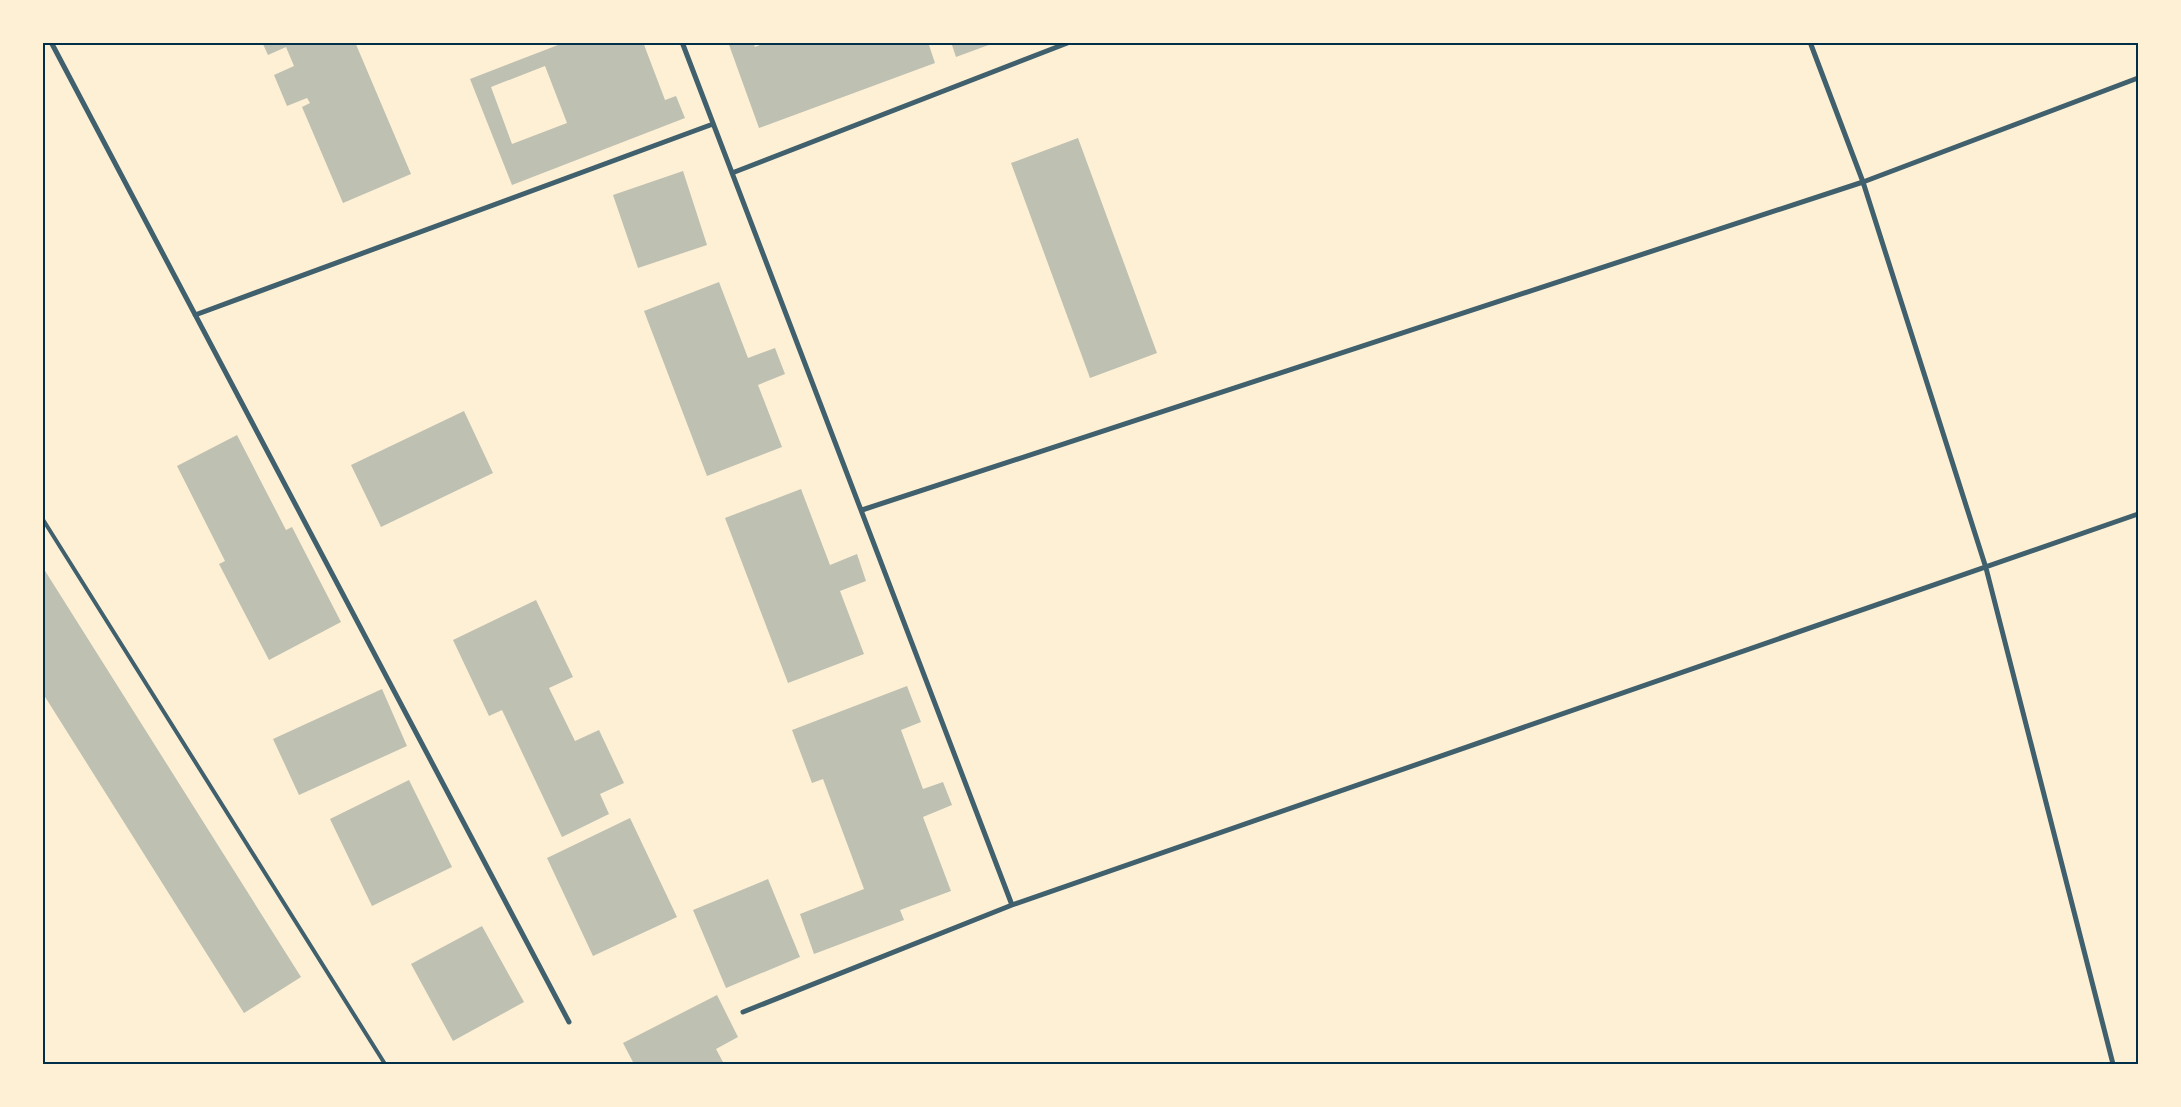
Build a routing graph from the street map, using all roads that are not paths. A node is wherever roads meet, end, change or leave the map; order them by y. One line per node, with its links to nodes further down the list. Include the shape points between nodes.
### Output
1 (51, 42): 9 (street)
2 (682, 42): 6 (street)
3 (1070, 42): 7 (street)
4 (1810, 42): 8 (street)
5 (2138, 78): 8 (street)
6 (713, 124): 7 (street); 9 (street)
7 (732, 173): 10 (street)
8 (1863, 182): 10 (street); 13 (street)
9 (195, 315): 16 (street)
10 (862, 510): 14 (street)
11 (2138, 514): 13 (street)
12 (42, 518): 17 (lane)
13 (1986, 568): 14 (street); 18 (street)
14 (1012, 905): 15 (street)
15 (743, 1012)
16 (569, 1022)
17 (385, 1064)
18 (2113, 1064)

